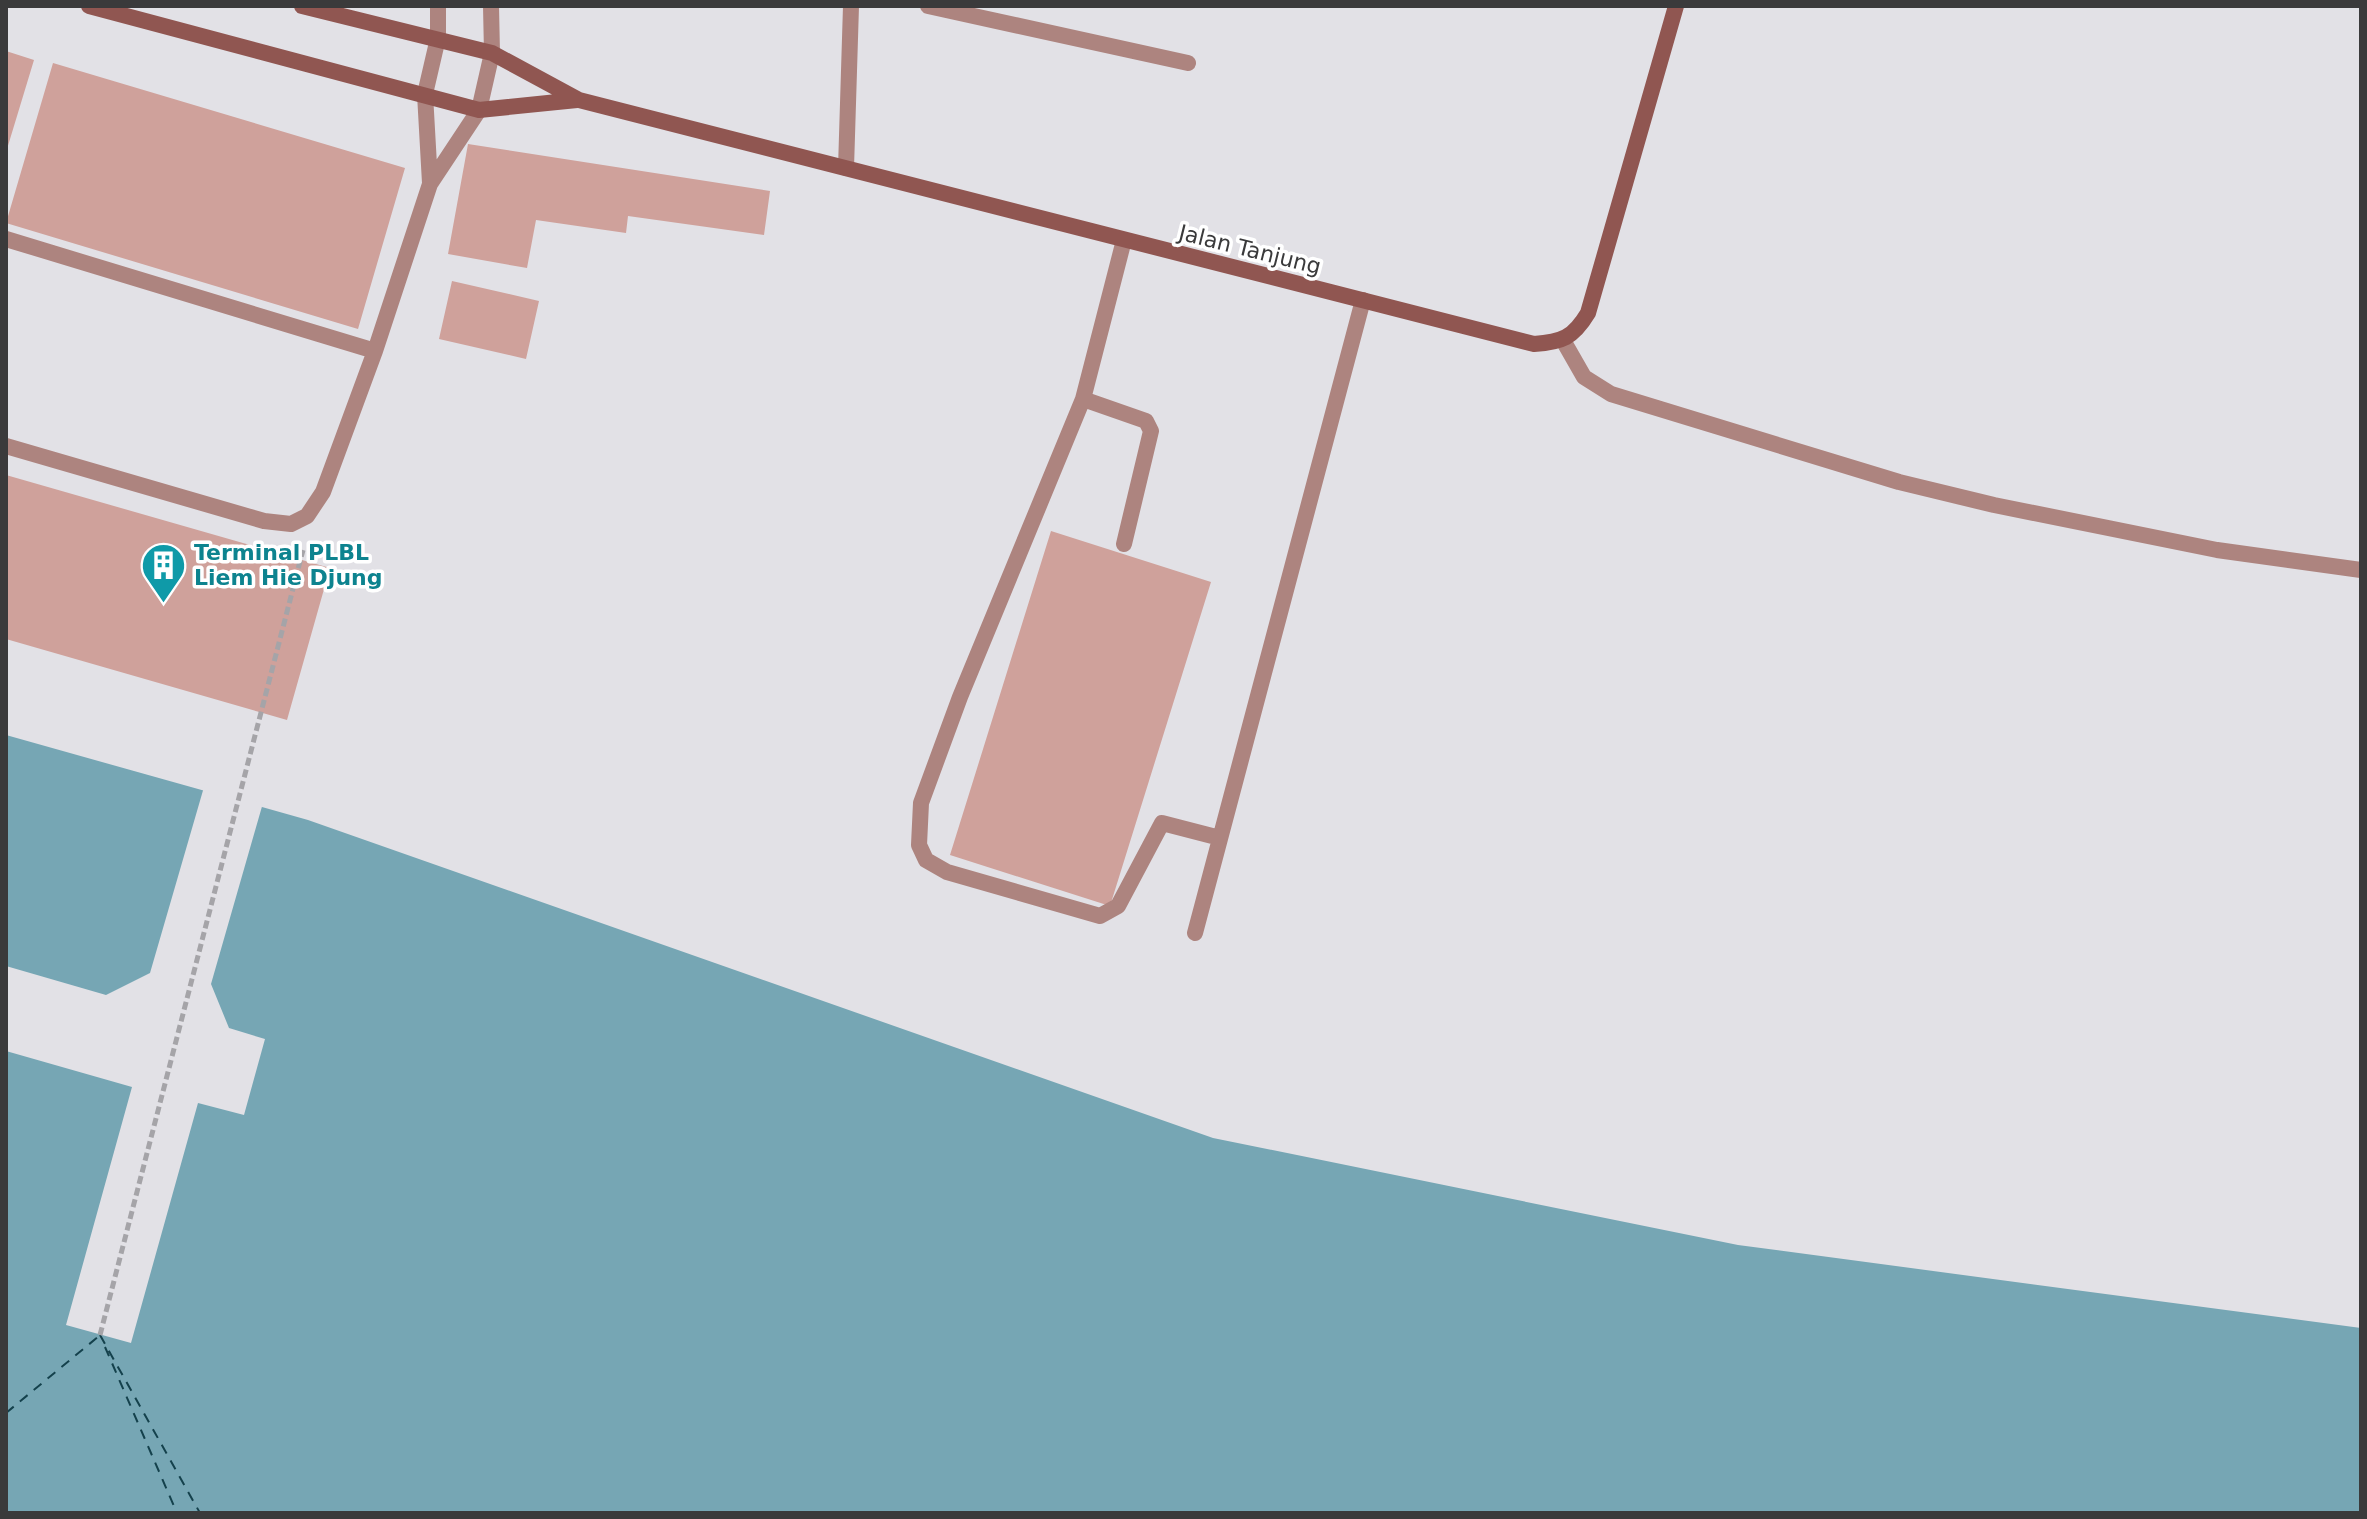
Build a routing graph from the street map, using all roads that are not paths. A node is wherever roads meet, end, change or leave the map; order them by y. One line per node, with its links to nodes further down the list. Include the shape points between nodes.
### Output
1 (89, 6): 11 (street)
2 (302, 6): 8 (street)
3 (438, 6): 8 (street)
4 (491, 6): 9 (street)
5 (851, 6): 14 (street)
6 (928, 6): 10 (street)
7 (1676, 6): 19 (street, via 1597,287 1578,330)
8 (438, 38): 9 (street); 11 (street)
9 (492, 53): 12 (street); 13 (street)
10 (1188, 63)
11 (425, 94): 13 (street); 15 (street)
12 (579, 100): 13 (street); 14 (street, Jalan Tanjung)
13 (479, 110): 15 (street)
14 (846, 168): 17 (street, Jalan Tanjung)
15 (430, 184): 20 (street)
16 (6, 239): 20 (street)
17 (1124, 240): 18 (street, Jalan Tanjung); 21 (street)
18 (1363, 300): 19 (street, Jalan Tanjung, via 1534,344); 25 (street)
19 (1564, 342): 24 (street, via 1584,377 1611,394 1899,482 2217,550)
20 (375, 351): 22 (street, via 323,492 307,516 291,524 264,521)
21 (1083, 399): 23 (street, via 1146,421 1151,431); 25 (street, via 921,803 919,845 926,860 947,872 1100,916 1118,906 1162,823)
22 (6, 446)
23 (1124, 544)
24 (2361, 570)
25 (1220, 838): 26 (street)
26 (1195, 933)

